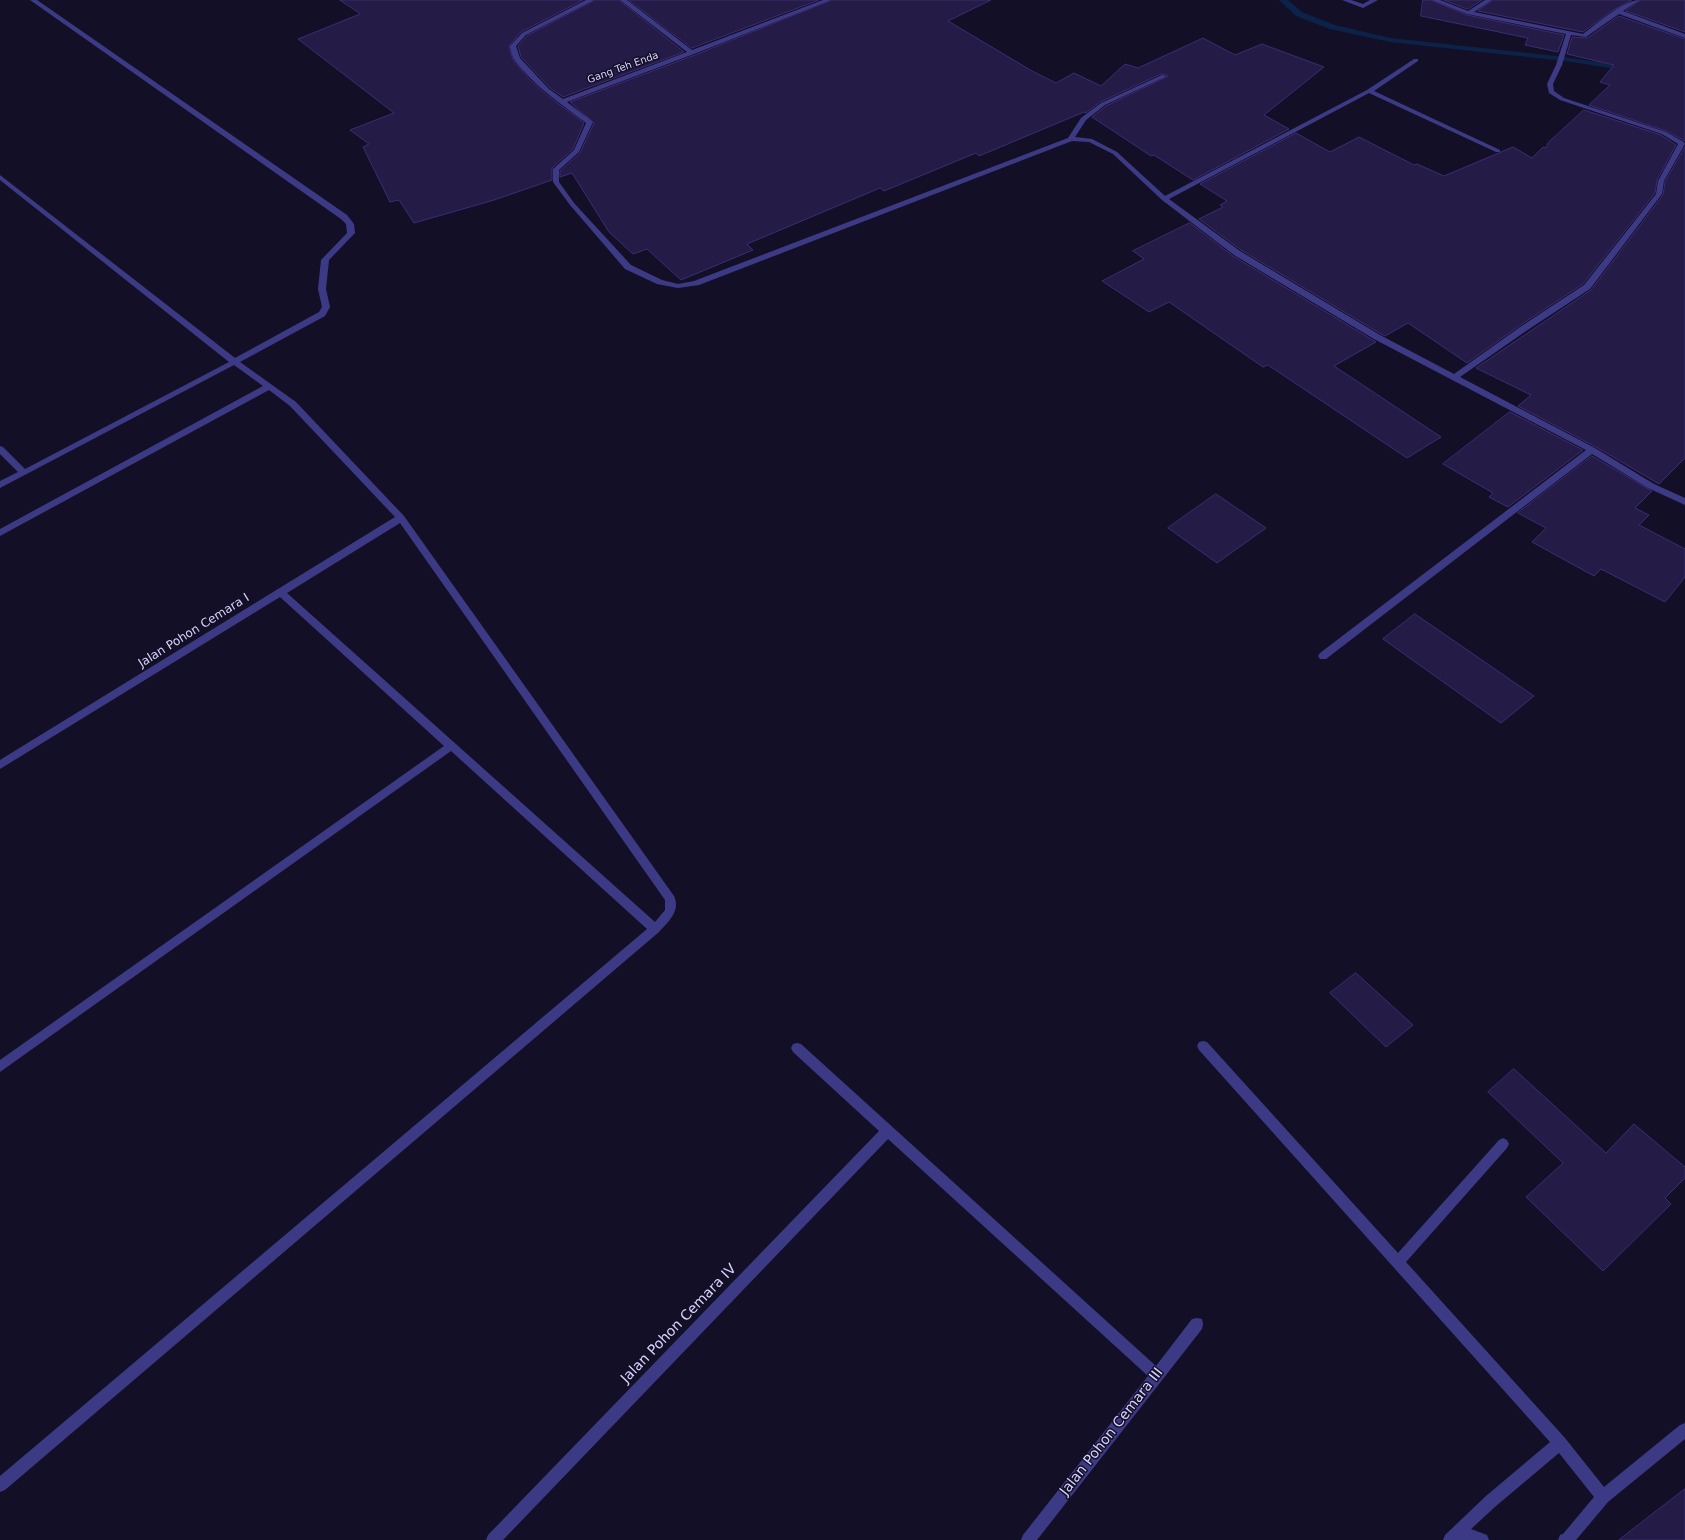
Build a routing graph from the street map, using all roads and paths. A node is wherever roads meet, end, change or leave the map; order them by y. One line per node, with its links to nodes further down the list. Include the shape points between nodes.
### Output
1 (33, 0): 23 (street, via 331,208 350,224 351,233 325,260 322,290 326,307 322,314)
2 (591, 0): 18 (street, via 524,34 513,46 517,59)
3 (623, 0): 14 (street)
4 (828, 0): 14 (street, Gang Teh Enda)
5 (1345, 0): 6 (street, via 1363,6)
6 (1375, 0)
7 (1435, 0): 11 (street)
8 (1489, 0): 11 (street)
9 (1637, 0): 10 (street)
10 (1619, 12): 12 (street, via 1584,36); 13 (street)
11 (1469, 13): 12 (street)
12 (1568, 33): 24 (street, via 1559,65 1550,84 1551,92 1562,99 1664,133 1682,143 1661,181 1659,194 1587,287)
13 (1685, 36)
14 (692, 53): 18 (street, Gang Teh Enda)
15 (1416, 60): 17 (street)
16 (1164, 76): 19 (street, via 1103,104 1083,119)
17 (1369, 91): 20 (street); 22 (street)
18 (561, 102): 19 (street, via 590,124 577,150 556,169 556,182 628,268 660,282 678,286 696,283)
19 (1071, 139): 22 (street, via 1090,140 1115,153)
20 (1498, 151)
21 (0, 178): 23 (street)
22 (1164, 199): 24 (street, via 1237,253 1377,337)
23 (234, 362): 25 (street); 28 (street)
24 (1454, 378): 27 (street)
25 (269, 386): 31 (street, via 293,404); 32 (street)
26 (0, 449): 28 (street)
27 (1592, 450): 30 (street, via 1651,486); 34 (street)
28 (24, 473): 29 (street)
29 (0, 485)
30 (1685, 502)
31 (401, 518): 33 (street, Jalan Pohon Cemara I); 37 (street, via 670,899 670,912)
32 (0, 533)
33 (280, 592): 35 (street); 36 (street, Jalan Pohon Cemara I)
34 (1323, 656)
35 (451, 746): 37 (street); 40 (street)
36 (0, 765)
37 (655, 929): 48 (street)
38 (1203, 1046): 43 (street)
39 (798, 1048): 41 (street)
40 (0, 1067)
41 (888, 1130): 45 (street); 51 (street, Jalan Pohon Cemara IV)
42 (1503, 1144): 43 (street)
43 (1398, 1262): 47 (street)
44 (1197, 1324): 45 (street, Jalan Pohon Cemara III)
45 (1156, 1375): 52 (street, Jalan Pohon Cemara III)
46 (1685, 1430): 49 (street)
47 (1560, 1443): 49 (street); 50 (street)
48 (0, 1485)
49 (1603, 1497): 54 (street)
50 (1454, 1536): 53 (street)
51 (493, 1540)
52 (1028, 1540)
53 (1482, 1540)
54 (1565, 1540)

